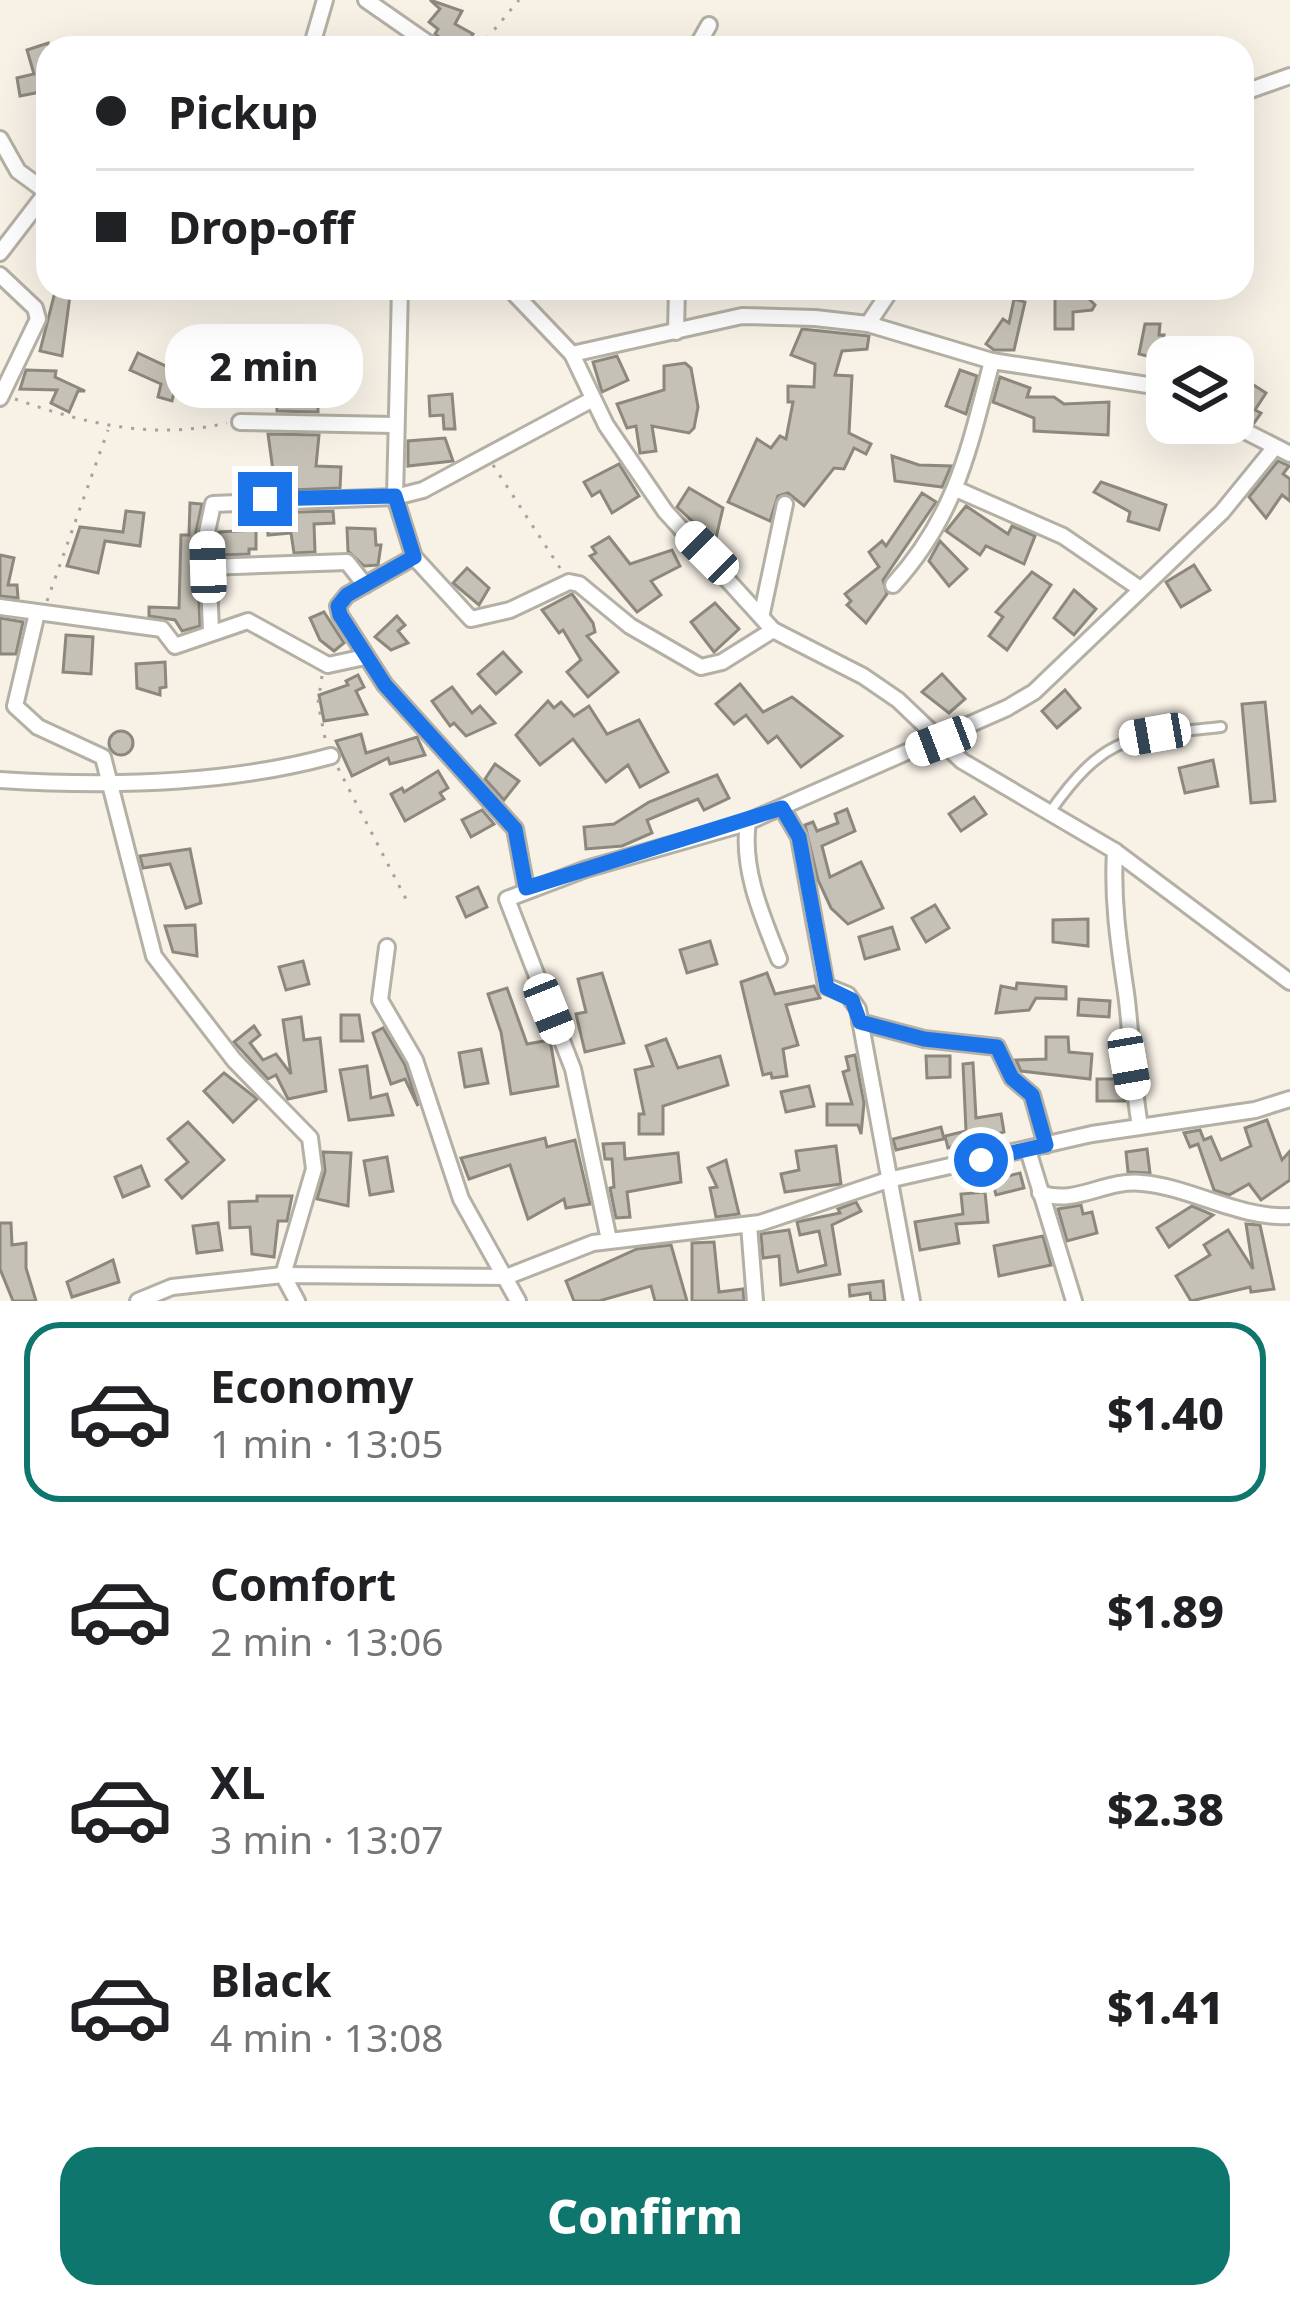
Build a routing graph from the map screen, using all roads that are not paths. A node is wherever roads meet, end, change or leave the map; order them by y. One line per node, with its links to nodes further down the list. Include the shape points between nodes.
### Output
1 (366, 0): 5 (street)
2 (322, 1): 4 (street)
3 (709, 25): 6 (street)
4 (314, 36)
5 (418, 36)
6 (702, 36)
7 (1290, 76): 8 (street)
8 (1254, 89)
9 (0, 140): 10 (street)
10 (36, 184)
11 (36, 207): 12 (street)
12 (0, 253)
13 (0, 275): 23 (street, via 38,319)
14 (399, 300): 26 (street)
15 (520, 300): 20 (street)
16 (677, 300): 19 (street)
17 (884, 300): 18 (street)
18 (868, 324): 19 (street, via 742,316); 21 (street)
19 (676, 332): 20 (street)
20 (572, 354): 24 (street)
21 (992, 361): 22 (street); 29 (street)
22 (1146, 385)
23 (1, 396)
24 (593, 399): 30 (street, via 443,484); 38 (street, via 665,511)
25 (239, 422): 26 (street)
26 (393, 424): 30 (street)
27 (1254, 436): 28 (street)
28 (1282, 451): 36 (street)
29 (956, 489): 35 (street, via 938,530); 36 (street, via 1063,536)
30 (395, 496): 32 (street); 33 (street, via 222,500 209,513)
31 (785, 504): 38 (street)
32 (414, 557): 34 (street); 40 (street, via 471,619 569,582 701,668)
33 (208, 567): 34 (street, via 347,562); 41 (street)
34 (365, 585): 42 (street, via 338,606)
35 (893, 585)
36 (1139, 587): 44 (street, via 1034,692)
37 (0, 607): 39 (street)
38 (762, 613): 40 (street)
39 (40, 614): 41 (street, via 162,629 175,646); 47 (street, via 15,706 38,727 99,753)
40 (773, 630): 44 (street, via 863,676)
41 (211, 631): 42 (street, via 248,621 328,665)
42 (364, 657): 54 (street, via 515,829)
43 (1220, 727): 49 (lane, via 1126,740 1096,754)
44 (941, 741): 48 (street); 49 (street)
45 (331, 756): 47 (street, via 227,776)
46 (0, 780): 47 (street)
47 (113, 784): 68 (street, via 154,956 234,1060 310,1138 314,1169)
48 (782, 808): 50 (street); 58 (street, via 799,837 826,986 852,1000)
49 (1048, 814): 53 (street)
50 (748, 822): 51 (street); 52 (street)
51 (723, 830): 52 (street); 54 (street)
52 (745, 842): 56 (street)
53 (1114, 851): 57 (street); 60 (street, via 1117,954)
54 (526, 888): 67 (street, via 506,904 573,1069)
55 (387, 947): 69 (street, via 380,1000 415,1060 461,1199)
56 (779, 959)
57 (1290, 982)
58 (860, 1022): 61 (street, via 997,1047 1012,1078 1032,1095); 63 (street)
59 (1290, 1099): 60 (street)
60 (1140, 1126): 61 (street)
61 (1046, 1145): 62 (street)
62 (1028, 1150): 63 (street); 64 (street)
63 (888, 1180): 66 (street); 74 (street)
64 (1040, 1192): 65 (street, via 1069,1199 1146,1183); 75 (street)
65 (1290, 1216)
66 (749, 1225): 67 (street); 73 (street)
67 (609, 1240): 69 (street)
68 (283, 1275): 69 (street); 70 (street, via 172,1287); 71 (street)
69 (506, 1277): 72 (street)
70 (138, 1301)
71 (297, 1301)
72 (518, 1301)
73 (755, 1301)
74 (913, 1301)
75 (1074, 1301)

